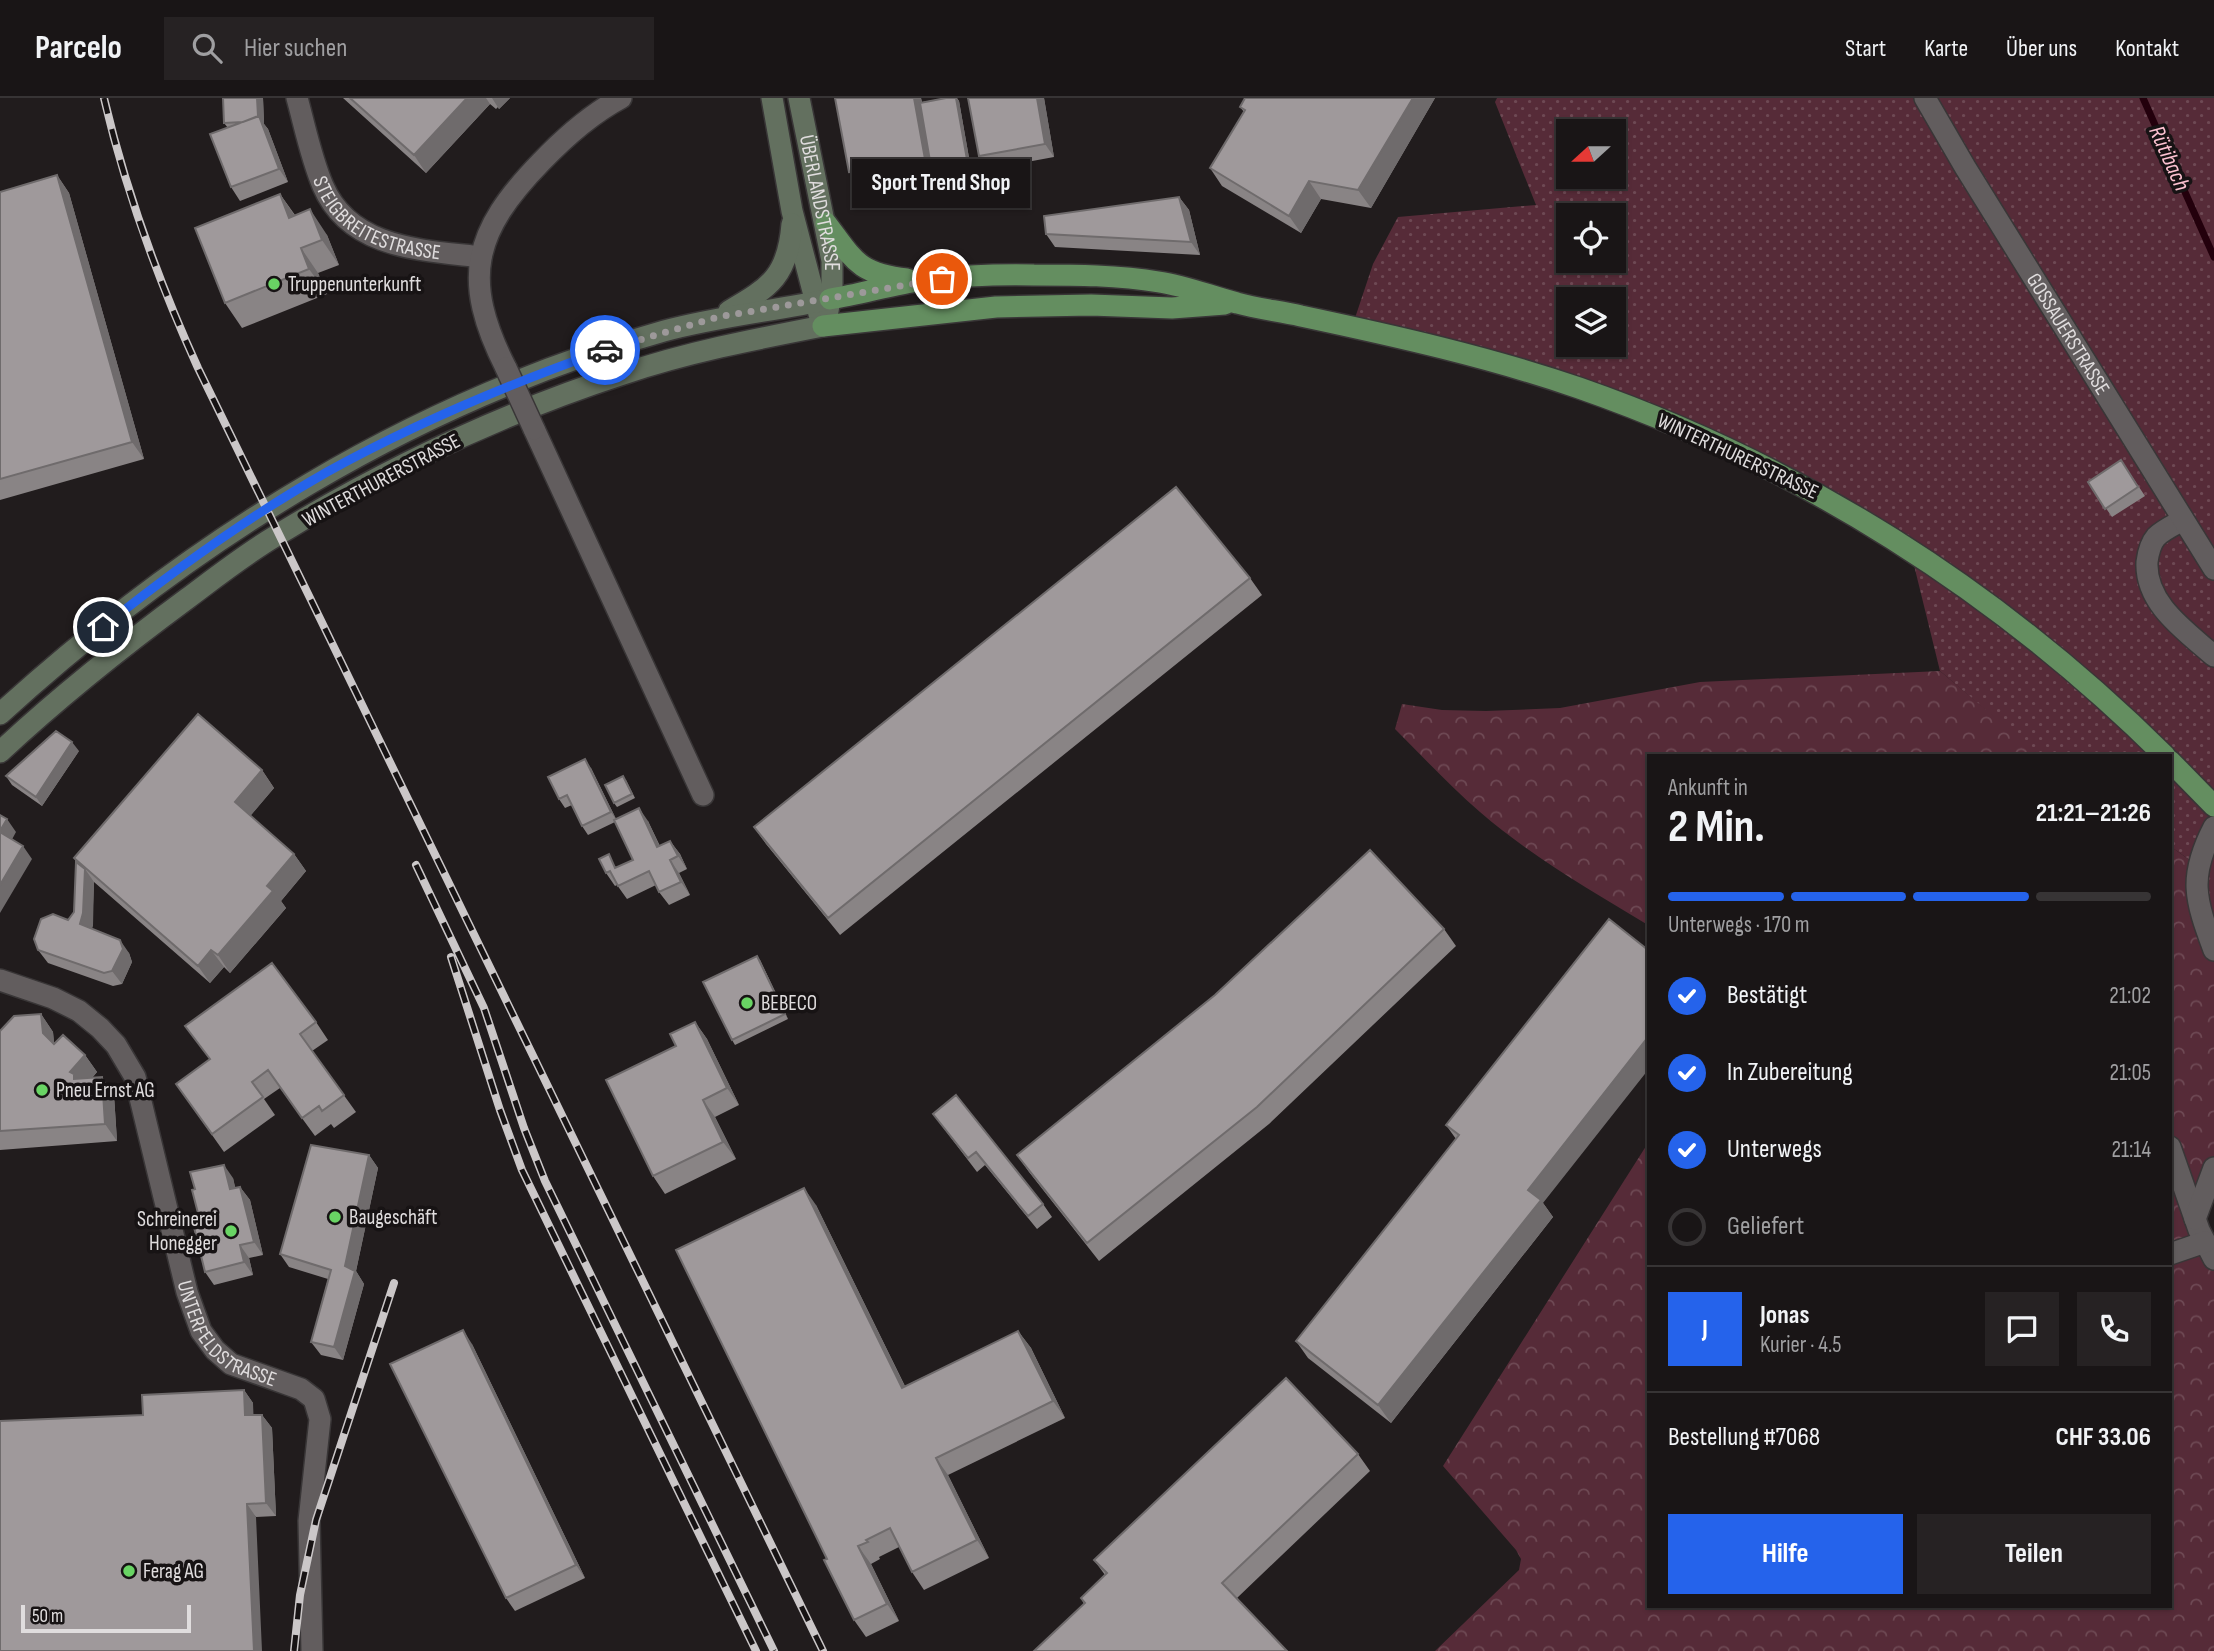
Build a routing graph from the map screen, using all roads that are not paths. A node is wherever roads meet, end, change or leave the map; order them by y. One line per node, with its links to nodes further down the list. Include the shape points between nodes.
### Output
1 (297, 98): 8 (street, STEIGBREITESTRASSE, via 323,186 352,225 390,243)
2 (621, 98): 8 (street, via 585,121 526,177 496,215)
3 (772, 98): 6 (main road, ÜBERLANDSTRASSE)
4 (799, 98): 7 (main road, ÜBERLANDSTRASSE)
5 (1925, 98): 14 (street, GOSSAUERSTRASSE)
6 (792, 212): 10 (main road, ÜBERLANDSTRASSE); 12 (main road, via 789,250 775,279)
7 (826, 223): 9 (highway, via 866,270); 10 (main road, ÜBERLANDSTRASSE, via 832,261)
8 (481, 257): 21 (street, bridge, via 481,305 489,334)
9 (920, 281): 10 (highway); 11 (highway, via 1009,275 1099,276 1180,285)
10 (823, 300): 12 (main road, WINTERTHURERSTRASSE); 13 (main road, ÜBERLANDSTRASSE)
11 (1238, 303): 13 (highway, via 1172,308 996,307); 19 (highway, WINTERTHURERSTRASSE, via 1527,371 1646,413 1749,458 1865,521 1988,603 2088,684)
12 (718, 317): 17 (main road, WINTERTHURERSTRASSE, via 541,372 426,421 327,472 159,583)
13 (823, 326): 18 (main road, WINTERTHURERSTRASSE, via 624,373 499,420 366,484 217,576)
14 (2183, 520): 15 (street, GOSSAUERSTRASSE); 16 (street, via 2152,543 2147,560 2150,584 2160,605)
15 (2214, 569)
16 (2214, 656)
17 (0, 714)
18 (0, 752)
19 (2163, 754)
20 (2172, 763): 22 (highway)
21 (703, 795)
22 (2214, 806)
23 (2212, 830): 24 (street, via 2196,880)
24 (2214, 950)
25 (0, 980): 31 (street, UNTERFELDSTRASSE, via 79,1011 116,1045 135,1077 188,1299 201,1331 231,1364 301,1389 314,1399 320,1419 309,1521)
26 (2172, 1153): 28 (street)
27 (2214, 1168): 28 (street)
28 (2195, 1219): 29 (street)
29 (2209, 1251): 30 (street)
30 (2172, 1254)
31 (312, 1651)

